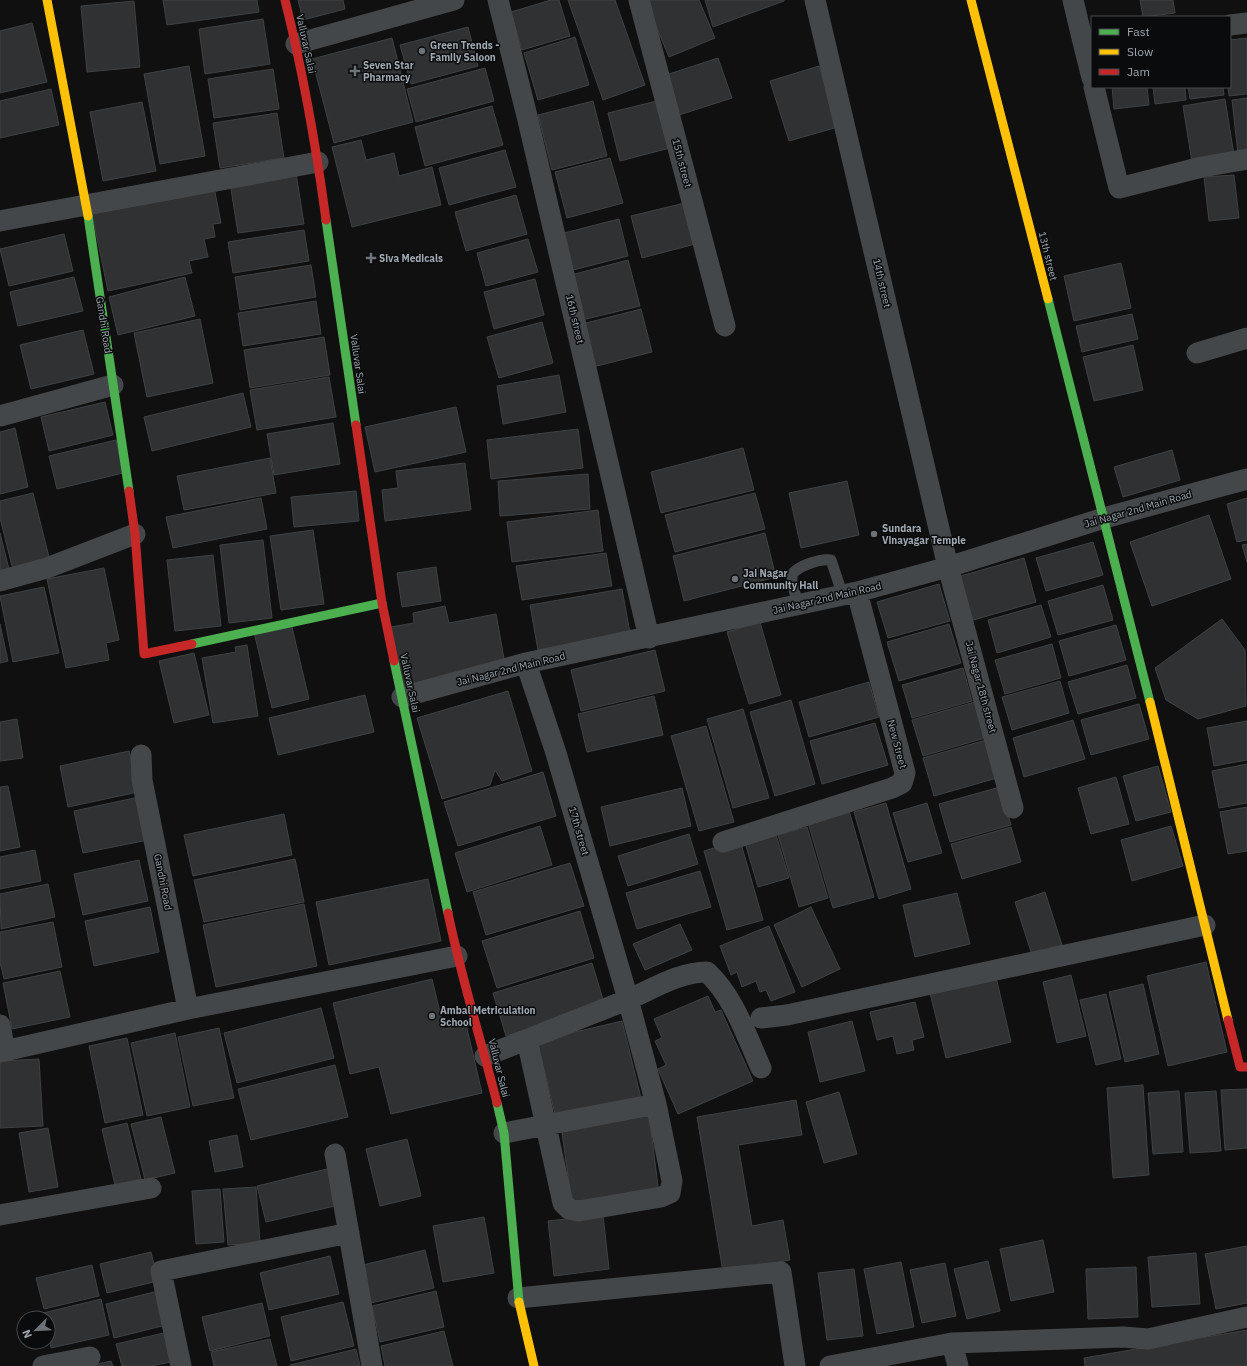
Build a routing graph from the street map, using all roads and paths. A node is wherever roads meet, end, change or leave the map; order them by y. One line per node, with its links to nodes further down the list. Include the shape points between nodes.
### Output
1 (47, 0): 17 (street, Gandhi Road)
2 (285, 0): 12 (street, Valluvar Salai)
3 (454, 0): 12 (street)
4 (498, 0): 32 (street, 16th street)
5 (639, 0): 19 (street, 15th street)
6 (815, 0): 27 (street, 14th street)
7 (971, 0): 25 (street, 13th street)
8 (1073, 0): 11 (street)
9 (1247, 23): 10 (street)
10 (1231, 25)
11 (1088, 41): 13 (street)
12 (296, 44): 16 (street, Valluvar Salai)
13 (1091, 69)
14 (1094, 88): 15 (street, via 1118,188 1202,167)
15 (1247, 159)
16 (318, 162): 17 (street); 30 (street, Valluvar Salai)
17 (86, 204): 18 (street); 22 (street, Gandhi Road)
18 (0, 221)
19 (726, 326)
20 (1247, 338): 21 (street)
21 (1197, 353)
22 (114, 385): 23 (street); 26 (street, Gandhi Road)
23 (0, 416)
24 (1247, 480): 25 (street, Jai Nagar 2nd Main Road)
25 (1104, 518): 27 (street, Jai Nagar 2nd Main Road); 38 (street, 13th street)
26 (134, 534): 28 (street, via 47,568); 30 (street, Gandhi Road, via 144,654)
27 (948, 567): 29 (street, Jai Nagar 2nd Main Road); 36 (street, Jai Nagar 18th street)
28 (0, 581)
29 (850, 594): 31 (street, Jai Nagar 2nd Main Road); 31 (lane, via 831,560 825,559 797,568 792,574); 37 (street, New Street, via 905,773 902,783)
30 (382, 603): 34 (street, Valluvar Salai)
31 (798, 605): 32 (street, Jai Nagar 2nd Main Road)
32 (649, 638): 33 (street, Jai Nagar 2nd Main Road)
33 (526, 663): 34 (street, Jai Nagar 2nd Main Road); 40 (street, 17th street, via 556,753)
34 (402, 697): 39 (street, Valluvar Salai)
35 (141, 755): 41 (street, Gandhi Road, via 142,780)
36 (1013, 808)
37 (723, 842)
38 (1205, 924): 42 (street, via 795,1013); 47 (street, 13th street, via 1240,1067)
39 (457, 956): 41 (street); 46 (street, Valluvar Salai)
40 (628, 999): 44 (street); 48 (street, via 682,975 707,972 730,1000); 49 (street, 17th street)
41 (188, 1009): 45 (street)
42 (761, 1018)
43 (0, 1025): 45 (street)
44 (527, 1040): 46 (street); 50 (street)
45 (2, 1052)
46 (485, 1056): 51 (street, Valluvar Salai)
47 (1247, 1067)
48 (761, 1068)
49 (656, 1104): 50 (street); 50 (street, 17th street, via 672,1181 670,1193 661,1197 580,1211 569,1209 563,1203)
50 (546, 1125): 51 (street)
51 (504, 1133): 56 (street, Valluvar Salai)
52 (336, 1154): 55 (street)
53 (151, 1188): 54 (street)
54 (0, 1215)
55 (349, 1233): 61 (street, via 161,1271); 62 (street)
56 (518, 1298): 63 (street, Valluvar Salai); 64 (street, via 781,1272)
57 (1247, 1317): 58 (street, via 1148,1339 1123,1337)
58 (952, 1343): 65 (street); 66 (street)
59 (90, 1357): 60 (street)
60 (43, 1366)
61 (181, 1366)
62 (372, 1366)
63 (534, 1366)
64 (795, 1366)
65 (830, 1366)
66 (958, 1366)

